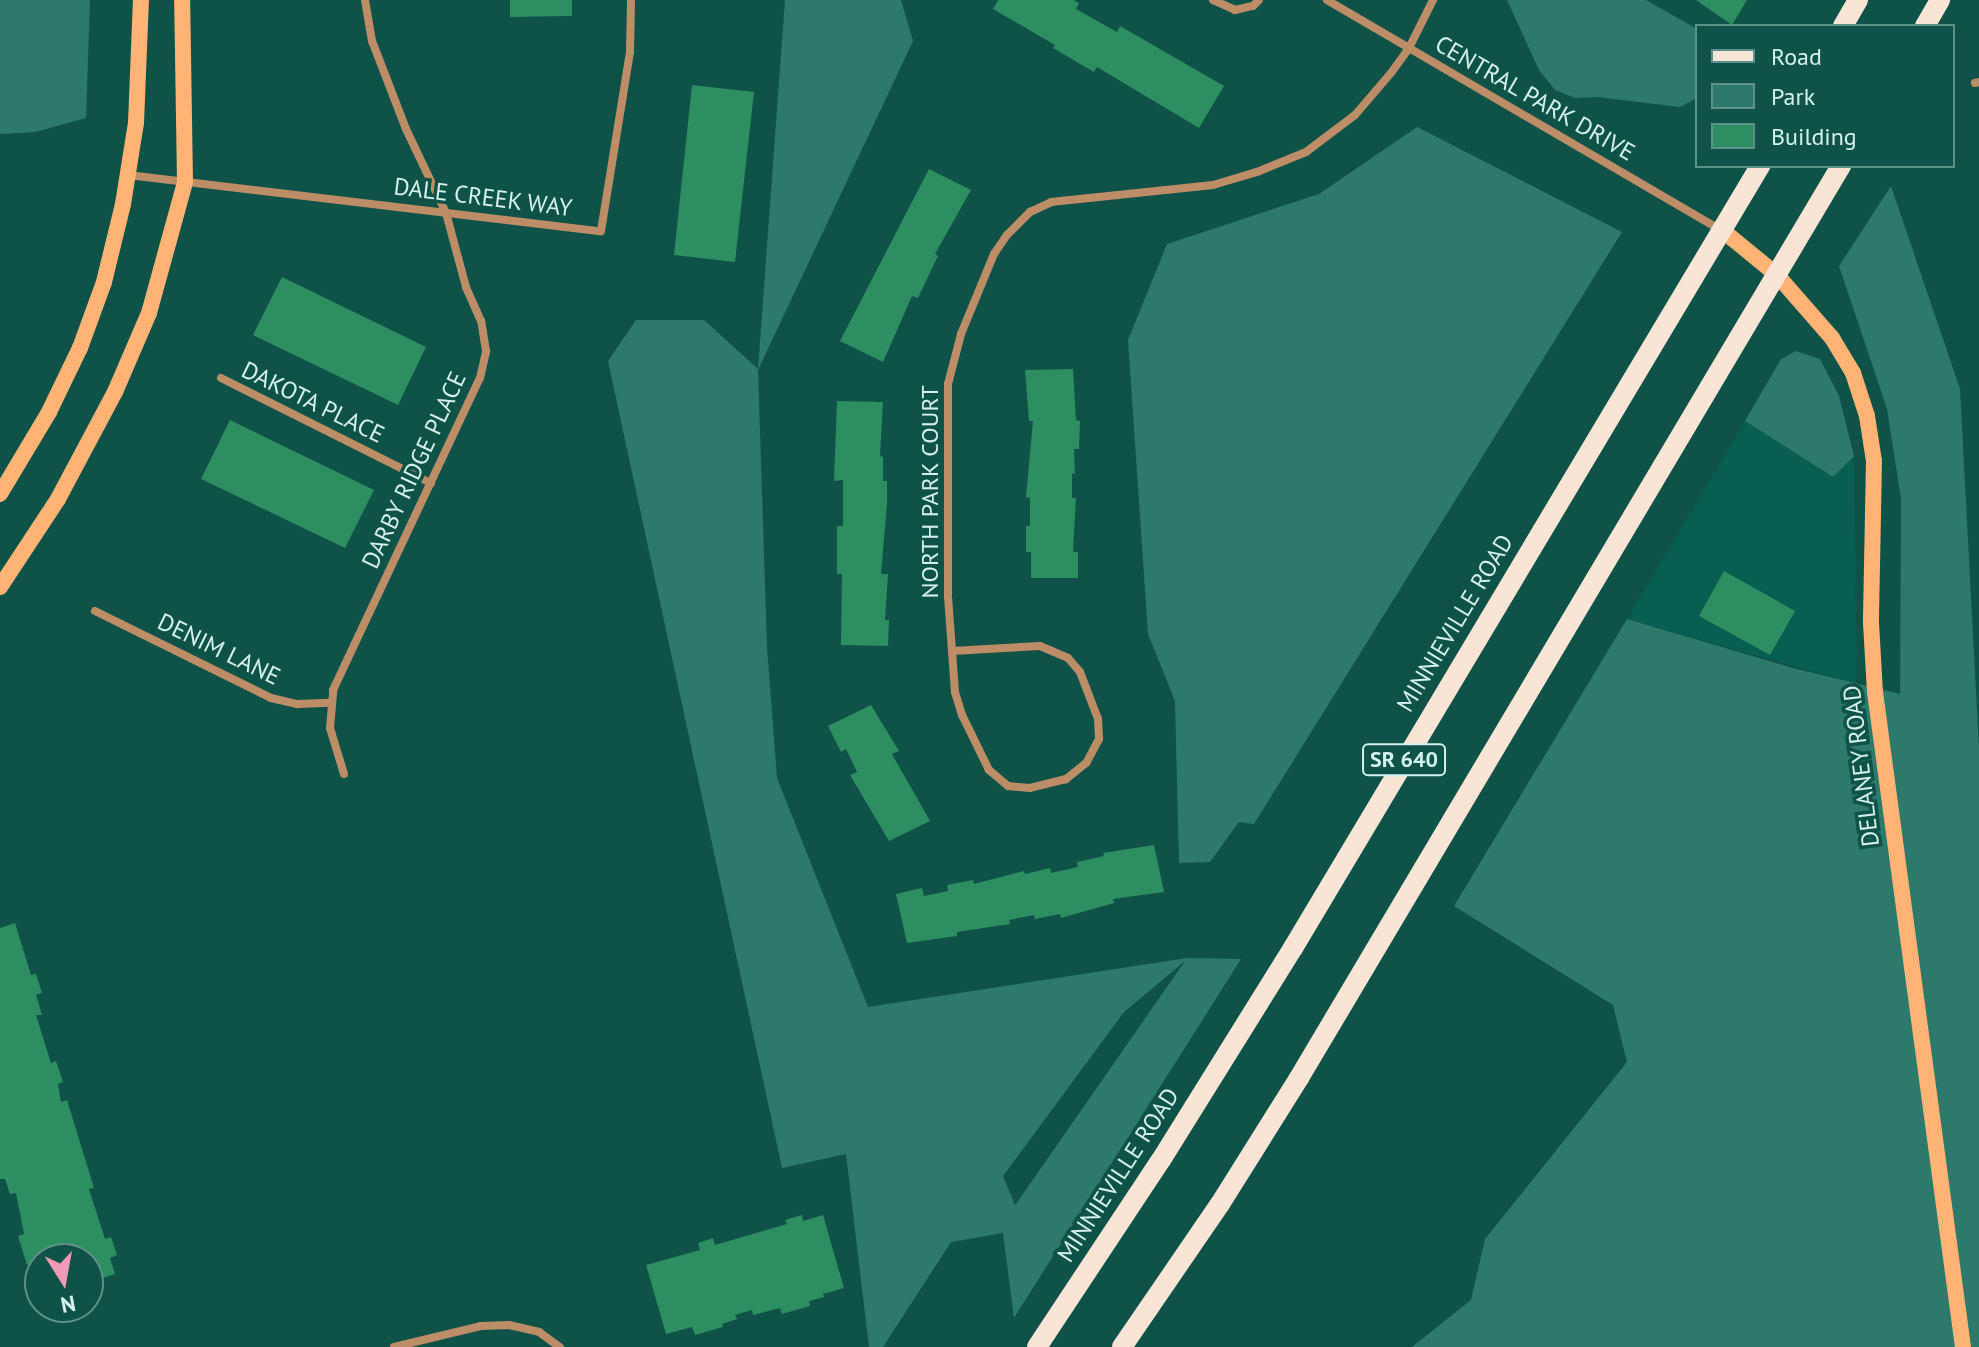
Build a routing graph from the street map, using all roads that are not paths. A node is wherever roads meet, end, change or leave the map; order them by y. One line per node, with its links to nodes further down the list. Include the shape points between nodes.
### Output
1 (141, 0): 16 (street, via 136,123)
2 (182, 0): 17 (street)
3 (365, 0): 18 (street, DARBY RIDGE PLACE, via 372,41)
4 (631, 0): 18 (street, DALE CREEK WAY, via 630,52 601,231)
5 (1213, 0): 6 (street, via 1244,10)
6 (1259, 0)
7 (1327, 0): 13 (street, CENTRAL PARK DRIVE)
8 (1433, 0): 13 (street, NORTH PARK COURT)
9 (1858, 0): 11 (main road)
10 (1940, 0): 12 (main road)
11 (1844, 24)
12 (1926, 24)
13 (1409, 48): 19 (street, CENTRAL PARK DRIVE); 26 (street, NORTH PARK COURT, via 1355,115 1289,160 1213,185 1051,202 1030,212 1007,235 961,334 948,384)
14 (1759, 168): 19 (main road, MINNIEVILLE ROAD / SR 640)
15 (1840, 168): 20 (main road, SR 640)
16 (128, 175): 17 (street, DALE CREEK WAY); 23 (street, via 104,282 80,348)
17 (185, 182): 18 (street, DALE CREEK WAY); 24 (street, via 149,313 115,392 58,499)
18 (446, 213): 22 (street, DARBY RIDGE PLACE, via 486,351 480,378)
19 (1722, 230): 20 (street, DELANEY ROAD); 33 (main road, MINNIEVILLE ROAD / SR 640, via 1293,948)
20 (1777, 275): 34 (main road, SR 640, via 1291,1091); 35 (street, DELANEY ROAD, via 1832,338 1853,373 1867,416 1874,461 1875,692)
21 (221, 378): 22 (street, DAKOTA PLACE)
22 (431, 483): 27 (street, DARBY RIDGE PLACE)
23 (0, 494)
24 (0, 587)
25 (95, 611): 27 (street, DENIM LANE, via 271,698)
26 (952, 651): 26 (street, NORTH PARK COURT, via 1040,646 1068,658 1080,672 1098,719 1099,739 1086,763 1066,779 1030,788 1008,786 994,776 962,715)
27 (330, 703): 28 (street, via 330,728)
28 (344, 774)
29 (433, 1336): 30 (street); 31 (street); 32 (street, via 509,1325 539,1332)
30 (394, 1347)
31 (436, 1347)
32 (560, 1347)
33 (1037, 1347)
34 (1122, 1347)
35 (1963, 1347)

